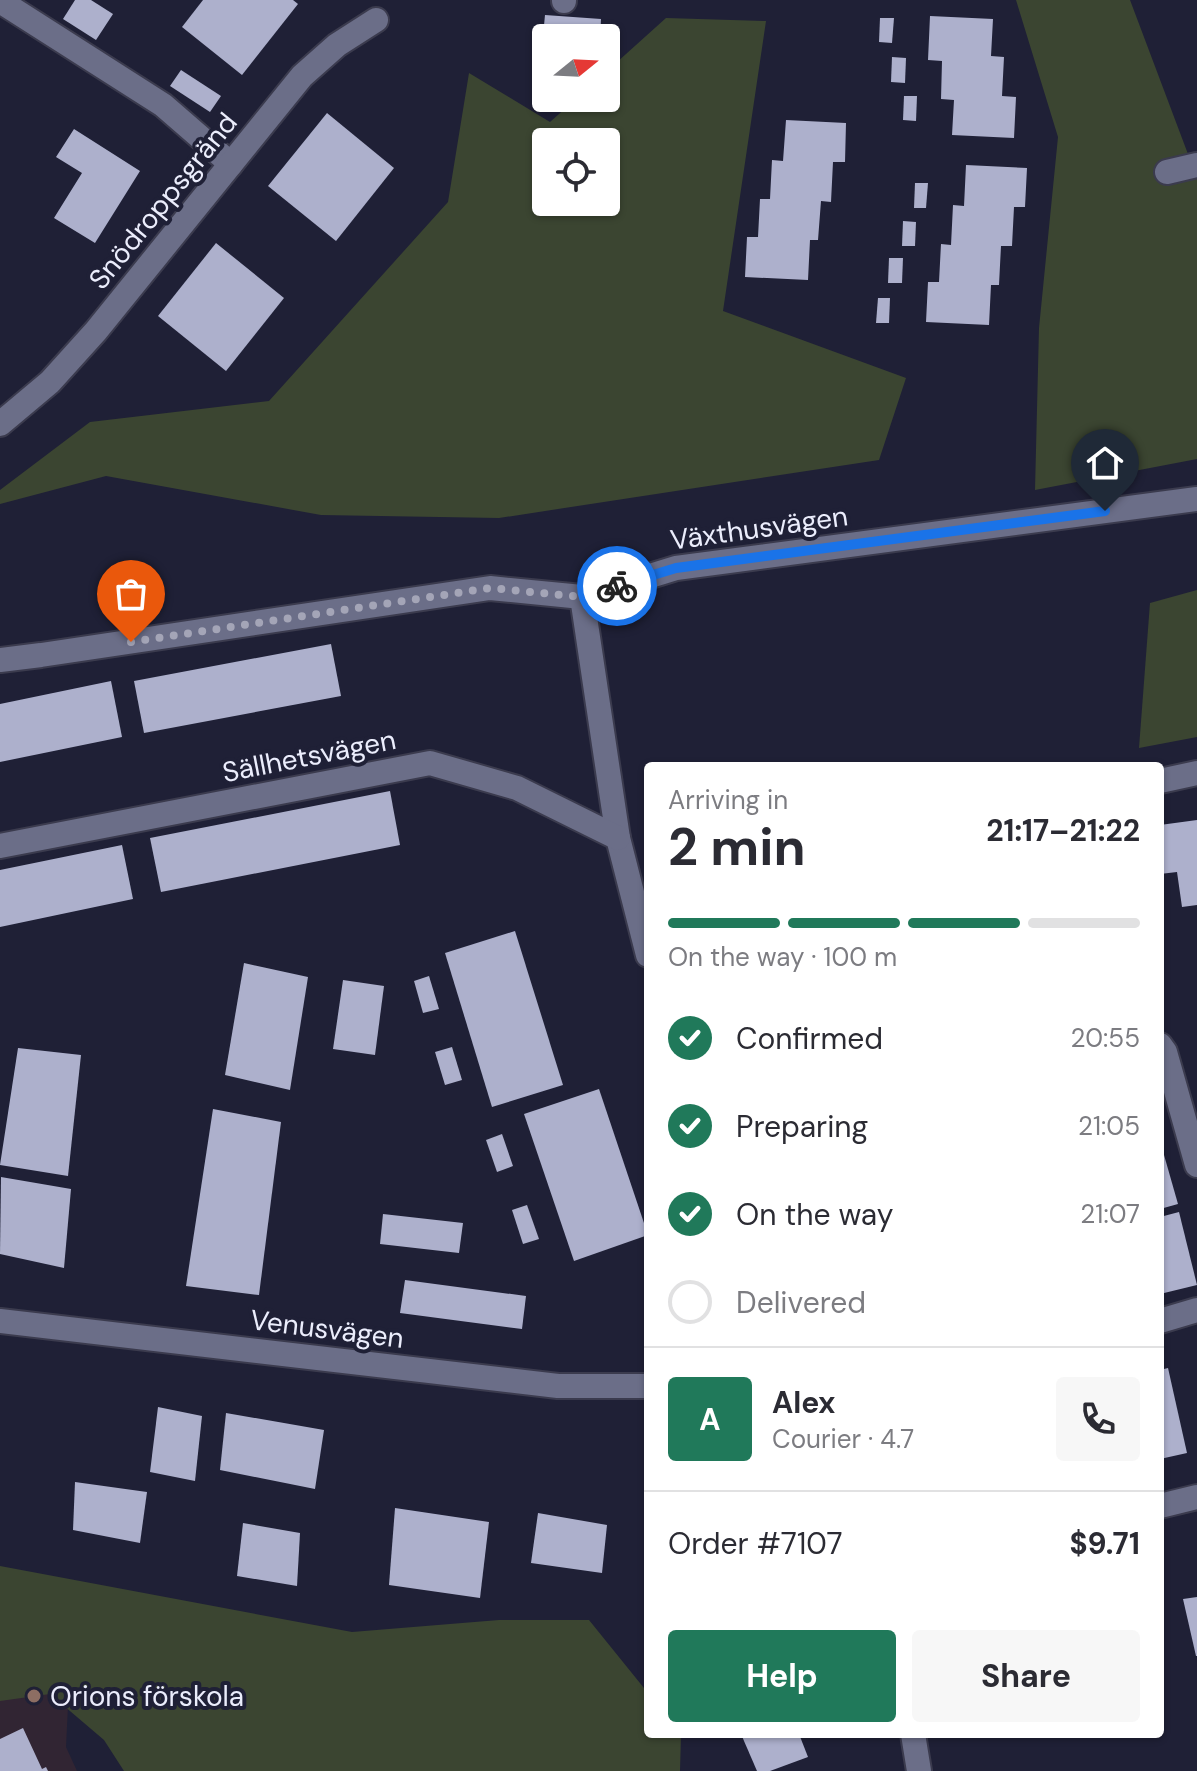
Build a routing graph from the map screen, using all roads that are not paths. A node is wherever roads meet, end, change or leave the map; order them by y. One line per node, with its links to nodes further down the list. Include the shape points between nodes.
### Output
1 (0, 1): 3 (street, via 163,105)
2 (376, 20): 3 (street, Snödroppsgränd, via 302,76)
3 (231, 164): 6 (street, Snödroppsgränd, via 78,352)
4 (1197, 165): 5 (street)
5 (1167, 172)
6 (0, 424)
7 (1197, 499): 8 (street, Växthusvägen, via 676,568)
8 (582, 597): 9 (street, Växthusvägen, via 490,588); 12 (street)
9 (0, 660)
10 (1197, 773): 11 (street)
11 (1164, 780)
12 (618, 838): 13 (street, Sällhetsvägen, via 517,788 430,763); 14 (street)
13 (0, 846)
14 (644, 939)
15 (1164, 1051): 16 (street)
16 (1197, 1165)
17 (1197, 1310): 18 (street)
18 (1164, 1320)
19 (0, 1321): 20 (street, Venusvägen, via 558,1386)
20 (644, 1386)
21 (1197, 1497): 22 (street)
22 (1164, 1505)
23 (914, 1738): 24 (street)
24 (919, 1771)

